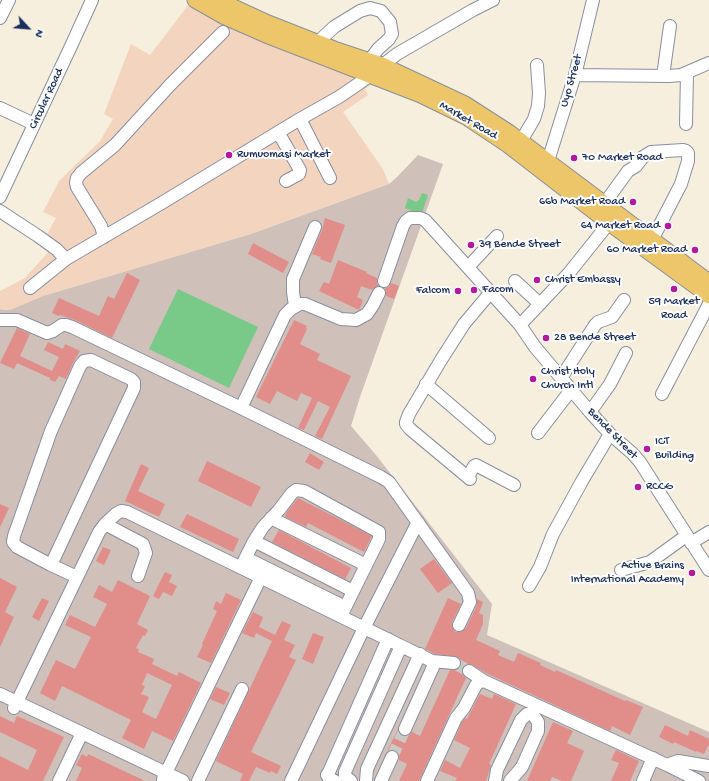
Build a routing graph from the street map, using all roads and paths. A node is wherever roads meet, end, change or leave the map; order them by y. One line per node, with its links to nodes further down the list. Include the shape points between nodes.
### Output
1 (9, 0): 9 (street)
2 (92, 0): 21 (street, Circular Road)
3 (195, 0): 15 (main road, Market Road, via 266,35)
4 (218, 0): 7 (main road, Market Road)
5 (493, 0): 8 (street)
6 (593, 0): 17 (street, Uyo Street)
7 (234, 4): 12 (main road, Market Road, via 268,23)
8 (471, 5): 15 (street)
9 (0, 18)
10 (670, 26): 18 (street)
11 (223, 32): 34 (street, via 115,145 77,178 77,187 101,226)
12 (318, 42): 15 (main road, Market Road); 15 (street, via 334,27 360,11 370,8 381,11 390,22 392,34 378,49)
13 (709, 64): 16 (street)
14 (537, 65): 24 (street, via 538,106 534,119)
15 (374, 67): 20 (street, via 339,97); 24 (main road, Market Road, via 465,104 487,116); 31 (main road, Market Road, via 486,130)
16 (687, 73): 18 (street); 22 (street)
17 (575, 75): 18 (street); 25 (street, Uyo Street)
18 (663, 76)
19 (0, 108): 21 (street)
20 (300, 118): 23 (street); 26 (street)
21 (34, 124): 28 (street, Circular Road)
22 (686, 124)
23 (278, 132): 27 (street, via 300,170 299,174); 34 (street)
24 (521, 141): 25 (main road, Market Road)
25 (548, 161): 29 (main road, Market Road)
26 (330, 178)
27 (286, 181)
28 (1, 190)
29 (604, 204): 35 (main road, Market Road); 35 (street, via 628,171 643,157 651,152 686,151 688,161 681,184)
30 (0, 211): 36 (street, via 56,249)
31 (609, 222): 44 (main road, Market Road); 46 (street)
32 (315, 227): 48 (street, via 293,279)
33 (497, 236): 37 (street)
34 (104, 237): 36 (street)
35 (652, 240): 40 (main road, Market Road)
36 (66, 259): 41 (street)
37 (468, 267): 38 (street, Bende Street, via 425,220 410,218 403,226); 42 (street, Bende Street)
38 (384, 281)
39 (515, 281): 46 (street)
40 (709, 282)
41 (30, 288)
42 (491, 292): 50 (street, Bende Street); 53 (street, via 464,324)
43 (379, 293): 48 (street, via 367,314 356,320 341,319 305,304)
44 (709, 296)
45 (624, 300): 52 (street, via 612,317 598,322)
46 (540, 304): 50 (street)
47 (709, 304): 55 (street)
48 (296, 306): 56 (street, via 285,315)
49 (0, 320): 56 (street, via 17,320 48,333 66,325)
50 (520, 325): 52 (street, Bende Street, via 534,347)
51 (626, 353): 57 (street, via 610,384)
52 (561, 378): 54 (street, Bende Street)
53 (426, 384): 60 (street); 61 (street, via 409,414 406,424 410,429 469,478 476,465)
54 (571, 390): 57 (street, Bende Street); 58 (street)
55 (662, 394)
56 (241, 408): 63 (street, via 389,482)
57 (590, 412): 59 (street, Bende Street)
58 (538, 433)
59 (610, 434): 66 (street, Bende Street, via 640,462); 76 (street, via 553,534 540,567)
60 (489, 438)
61 (514, 486)
62 (271, 518): 67 (street); 70 (street); 70 (street, via 292,493 296,490 304,491 379,532 379,539)
63 (418, 522): 79 (street, via 470,597); 80 (street)
64 (106, 524): 68 (street, via 116,514 127,512); 73 (street, via 143,544 146,553); 75 (street)
65 (709, 532): 66 (street)
66 (689, 540): 71 (street, via 650,562); 72 (street, Bende Street)
67 (254, 541): 68 (street); 77 (street)
68 (243, 563): 74 (street); 78 (street)
69 (51, 565): 69 (street, via 134,388 131,379 90,360 84,361 80,366 50,430 14,536 17,548); 75 (street)
70 (366, 566): 77 (street)
71 (621, 570)
72 (709, 570)
73 (138, 576)
74 (261, 577): 78 (street); 100 (street)
75 (77, 578): 91 (street)
76 (529, 586)
77 (353, 591): 78 (street)
78 (343, 611): 80 (street)
79 (459, 625)
80 (364, 628): 81 (street); 105 (street)
81 (388, 639): 82 (street); 106 (street, via 329,772 329,778)
82 (401, 646): 83 (street); 107 (street, via 345,772 345,776)
83 (420, 654): 84 (street); 101 (street)
84 (432, 660): 85 (street); 94 (street, via 433,667)
85 (454, 663)
86 (469, 671): 87 (street)
87 (484, 682): 92 (street); 109 (street, via 476,685 456,718)
88 (242, 689): 104 (street)
89 (0, 694): 91 (street)
90 (0, 701): 91 (street)
91 (16, 705): 95 (street)
92 (549, 711): 93 (street); 97 (street)
93 (538, 722): 110 (street, via 531,714 520,720 497,770); 111 (street, via 538,731 522,767)
94 (405, 729)
95 (81, 736): 100 (street); 102 (street)
96 (392, 757): 108 (street)
97 (653, 758): 98 (street); 112 (street)
98 (667, 764): 99 (street, via 678,761); 113 (street)
99 (709, 766)
100 (165, 777): 103 (street)
101 (364, 779)
102 (59, 781)
103 (183, 781)
104 (198, 781)
105 (291, 781)
106 (335, 781)
107 (351, 781)
108 (381, 781)
109 (427, 781)
110 (495, 781)
111 (510, 781)
112 (643, 781)
113 (699, 781)

